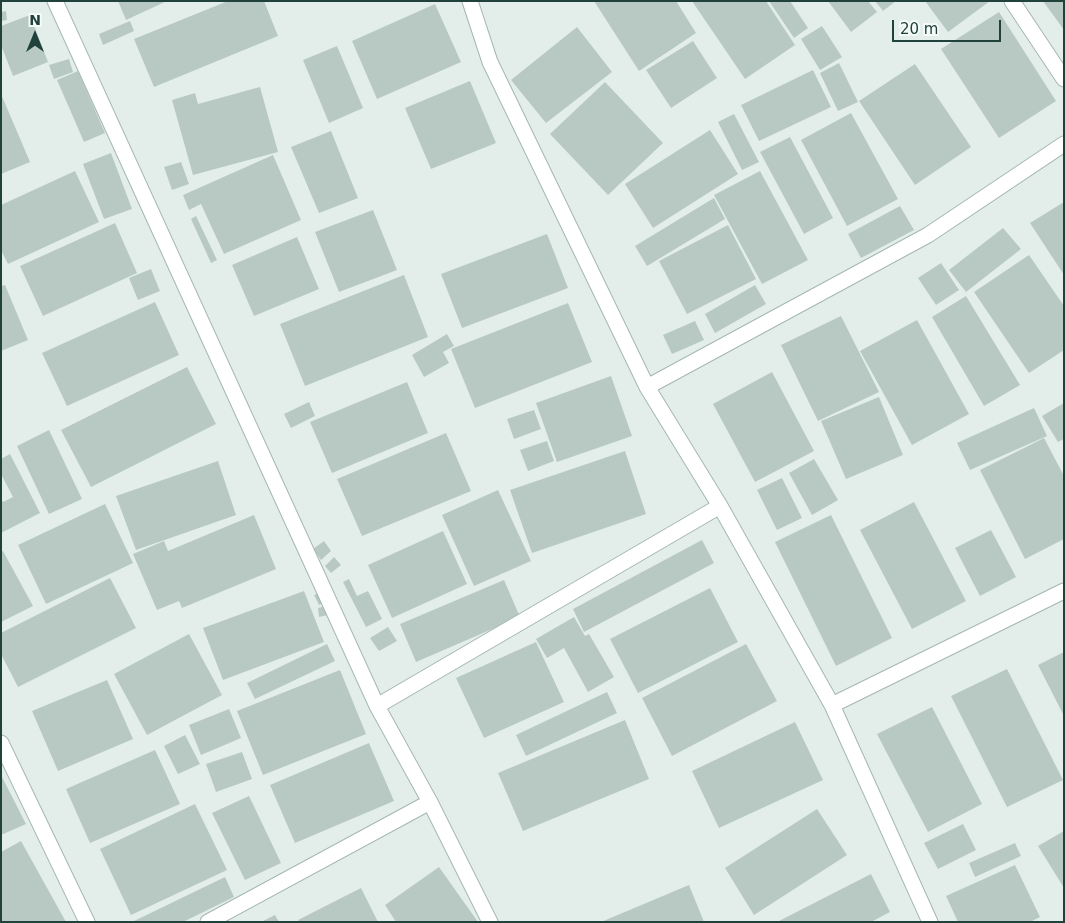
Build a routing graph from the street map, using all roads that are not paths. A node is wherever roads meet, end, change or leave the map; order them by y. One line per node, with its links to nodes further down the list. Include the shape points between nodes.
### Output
1 (56, 1): 10 (street)
2 (470, 1): 6 (street, via 490,62)
3 (1012, 1): 4 (street)
4 (1064, 79)
5 (1064, 144): 6 (street, via 928,235)
6 (647, 387): 7 (street)
7 (720, 506): 9 (street); 10 (street)
8 (1064, 591): 9 (street)
9 (832, 705): 16 (street)
10 (377, 706): 12 (street)
11 (1, 743): 13 (street)
12 (430, 802): 14 (street); 15 (street)
13 (87, 922)
14 (208, 922)
15 (490, 922)
16 (930, 922)

